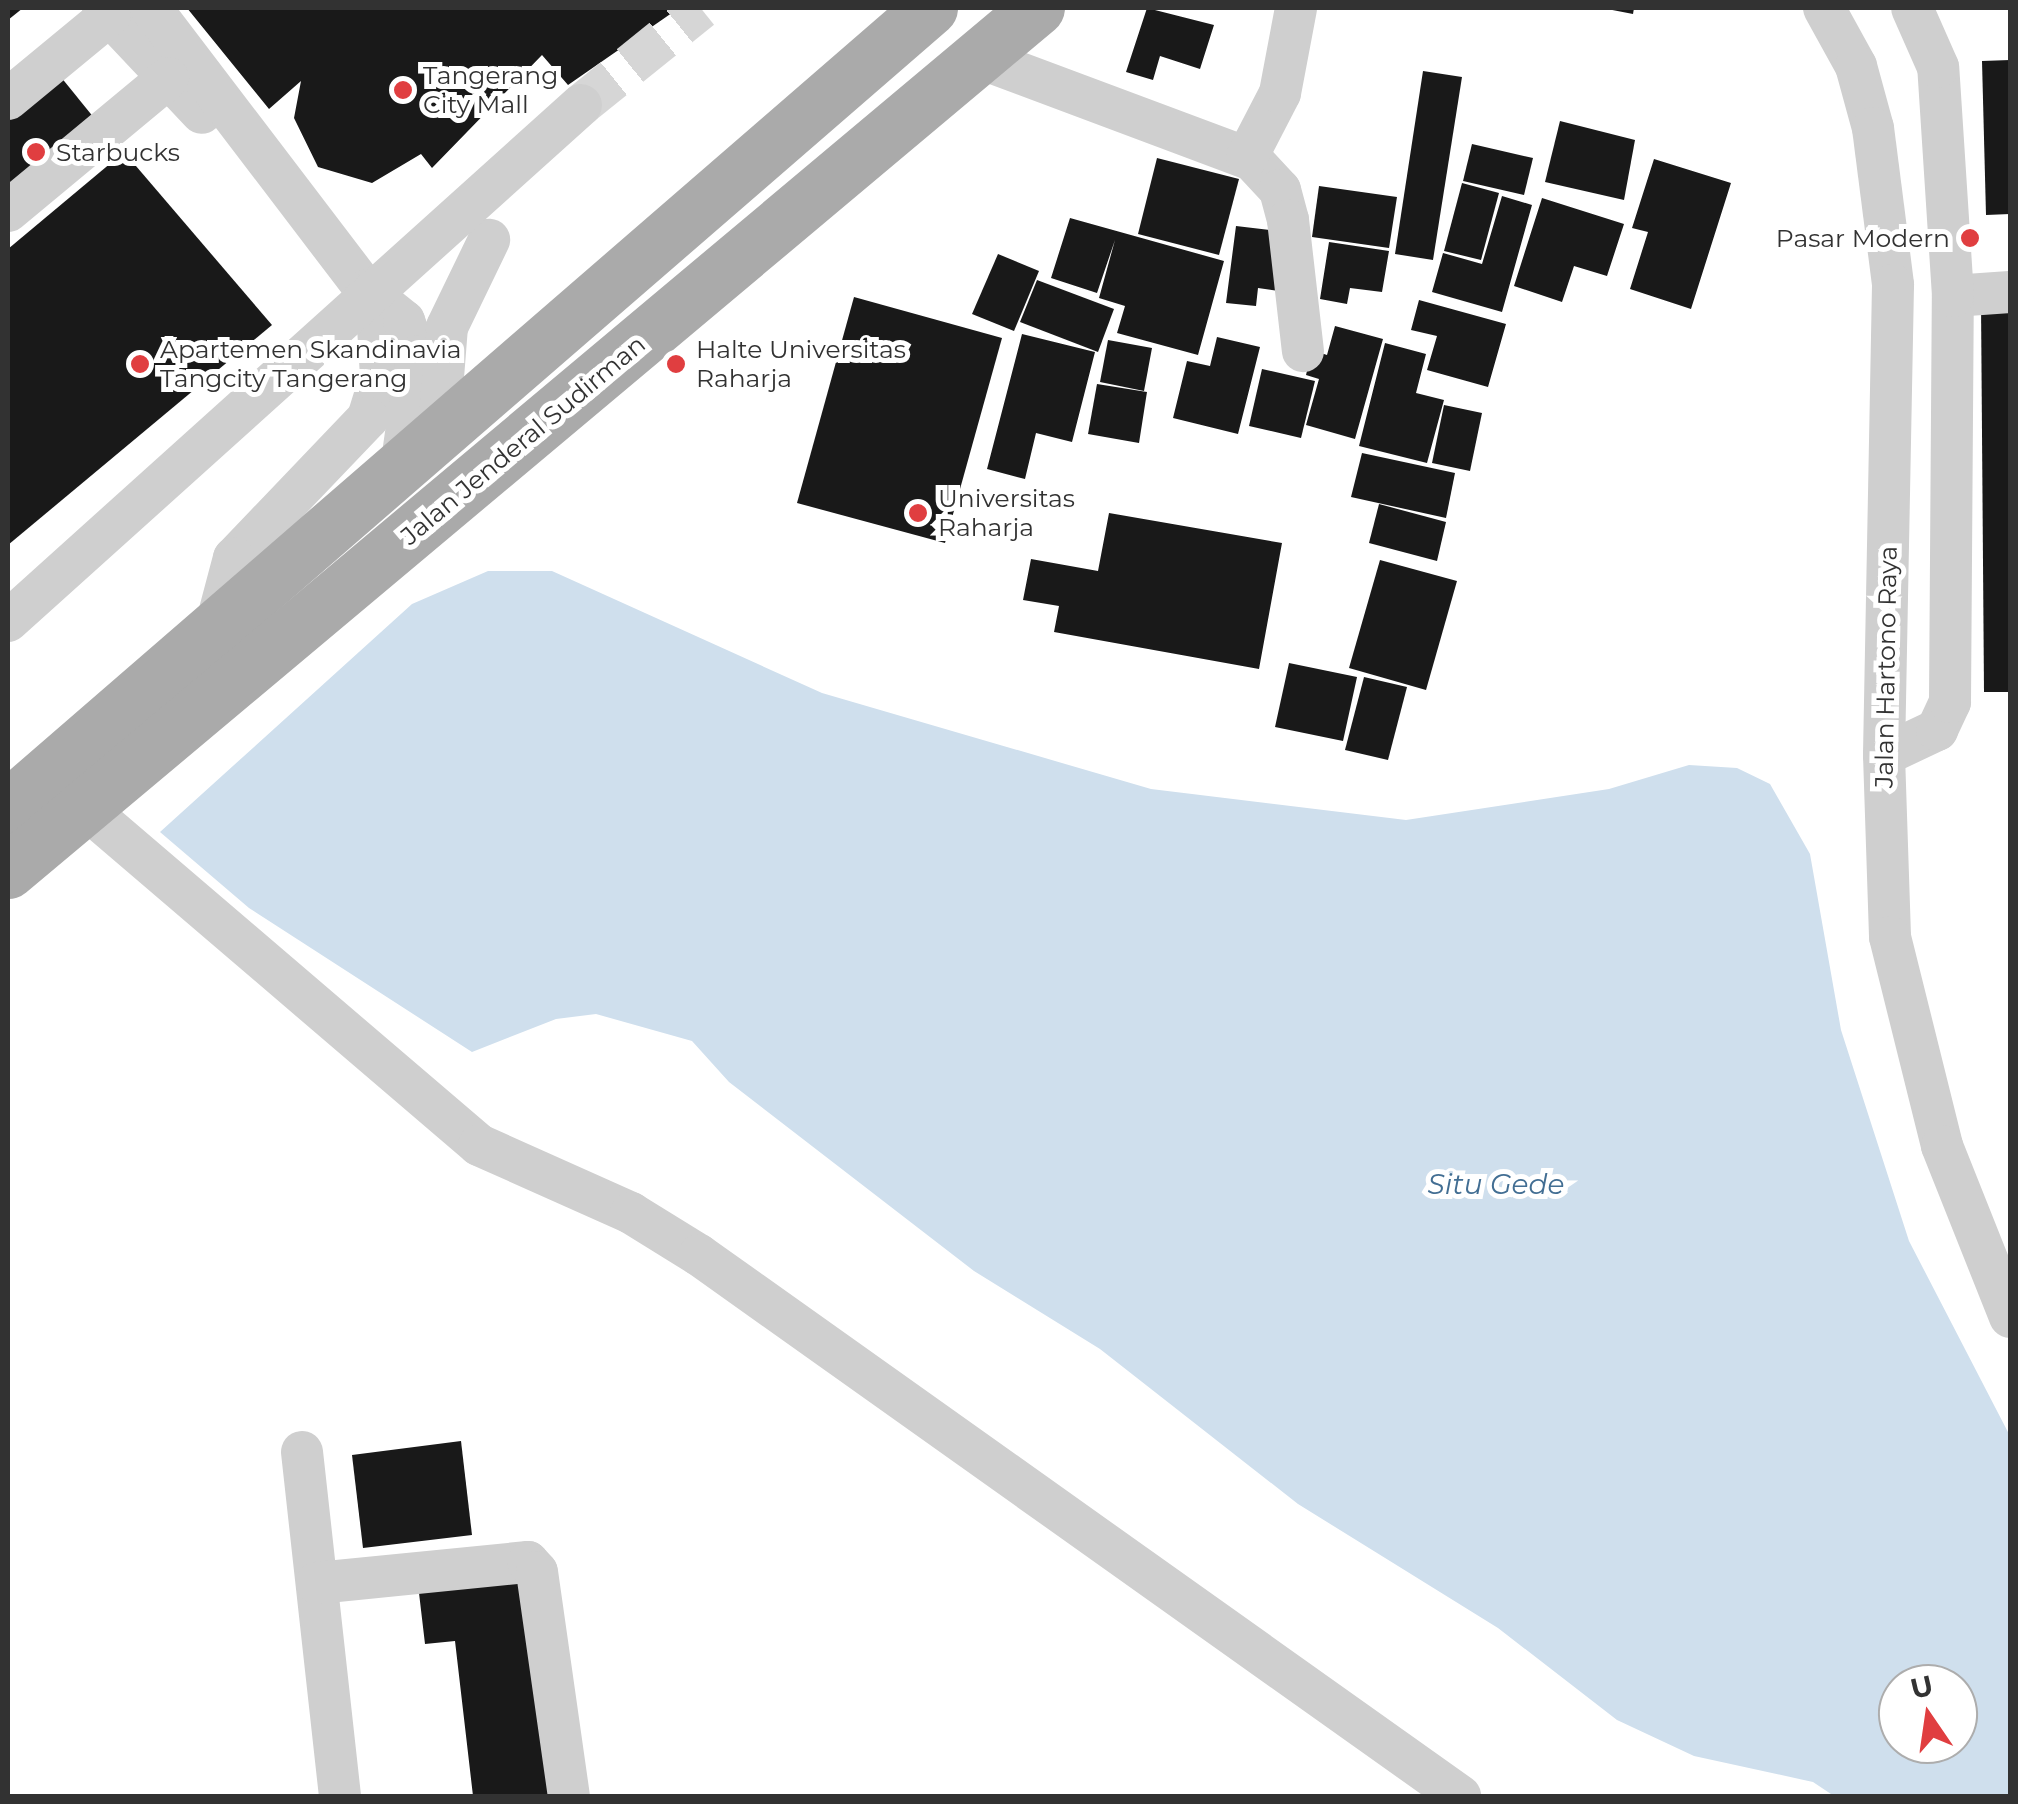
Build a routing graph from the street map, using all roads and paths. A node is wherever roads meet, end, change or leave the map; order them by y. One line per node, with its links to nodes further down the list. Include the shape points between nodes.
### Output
1 (930, 8): 18 (main road)
2 (1037, 8): 7 (main road, Jalan Jenderal Sudirman)
3 (1296, 8): 11 (street, via 1280,93)
4 (1824, 8): 21 (street, Jalan Hartono Raya, via 1856,66 1888,220)
5 (1912, 8): 16 (street, via 1938,67)
6 (121, 10): 8 (street); 9 (street); 14 (street)
7 (978, 56): 11 (street); 23 (main road, Jalan Jenderal Sudirman)
8 (168, 78): 12 (street); 14 (street)
9 (8, 98)
10 (582, 105): 14 (street)
11 (1247, 157): 17 (street, via 1280,190)
12 (8, 211)
13 (489, 240): 18 (street, via 447,327)
14 (366, 290): 18 (street, via 404,322 417,356); 19 (street); 20 (street, via 382,376 368,418 234,558)
15 (2010, 292): 16 (street)
16 (1953, 296): 21 (street, via 1950,702 1937,730)
17 (1303, 351)
18 (420, 444): 20 (main road)
19 (8, 620)
20 (217, 622): 22 (main road)
21 (1884, 755): 25 (street, Jalan Hartono Raya, via 1895,967 1942,1146)
22 (8, 806)
23 (84, 807): 24 (main road, Jalan Jenderal Sudirman); 30 (street, via 480,1145 631,1212 699,1256)
24 (8, 872)
25 (2005, 1293)
26 (302, 1452): 27 (street)
27 (317, 1583): 28 (street); 29 (street, via 528,1562 537,1572)
28 (340, 1796)
29 (568, 1796)
30 (1460, 1796)

